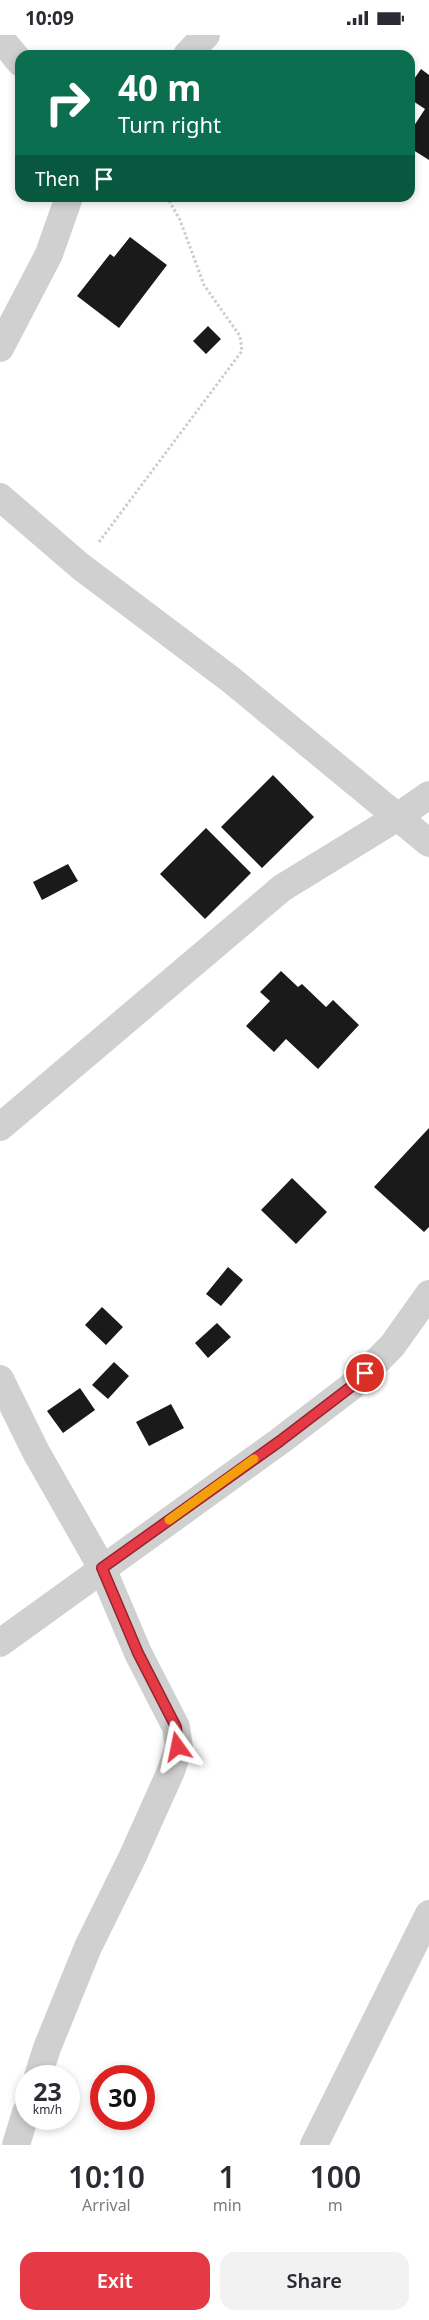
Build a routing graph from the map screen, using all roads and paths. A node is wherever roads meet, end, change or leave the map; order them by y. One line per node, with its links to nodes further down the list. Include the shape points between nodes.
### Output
1 (206, 35): 3 (street)
2 (0, 38): 4 (street)
3 (192, 50)
4 (15, 56)
5 (67, 202): 7 (street, via 49,254)
6 (169, 202): 9 (path, via 180,220 204,285 240,336 242,351)
7 (0, 348)
8 (0, 497): 9 (street)
9 (80, 566): 11 (street, via 230,679)
10 (429, 795): 11 (street)
11 (396, 818): 12 (street); 13 (street, via 282,888)
12 (429, 843)
13 (0, 1127)
14 (429, 1294): 16 (street, via 392,1346 352,1386)
15 (0, 1379): 16 (street, via 36,1451)
16 (102, 1568): 17 (street); 19 (street, via 138,1653 176,1727 178,1747 171,1771 136,1850 88,1947)
17 (0, 1643)
18 (429, 1914): 22 (street)
19 (42, 2065)
20 (21, 2130): 21 (street)
21 (16, 2145)
22 (314, 2145)

